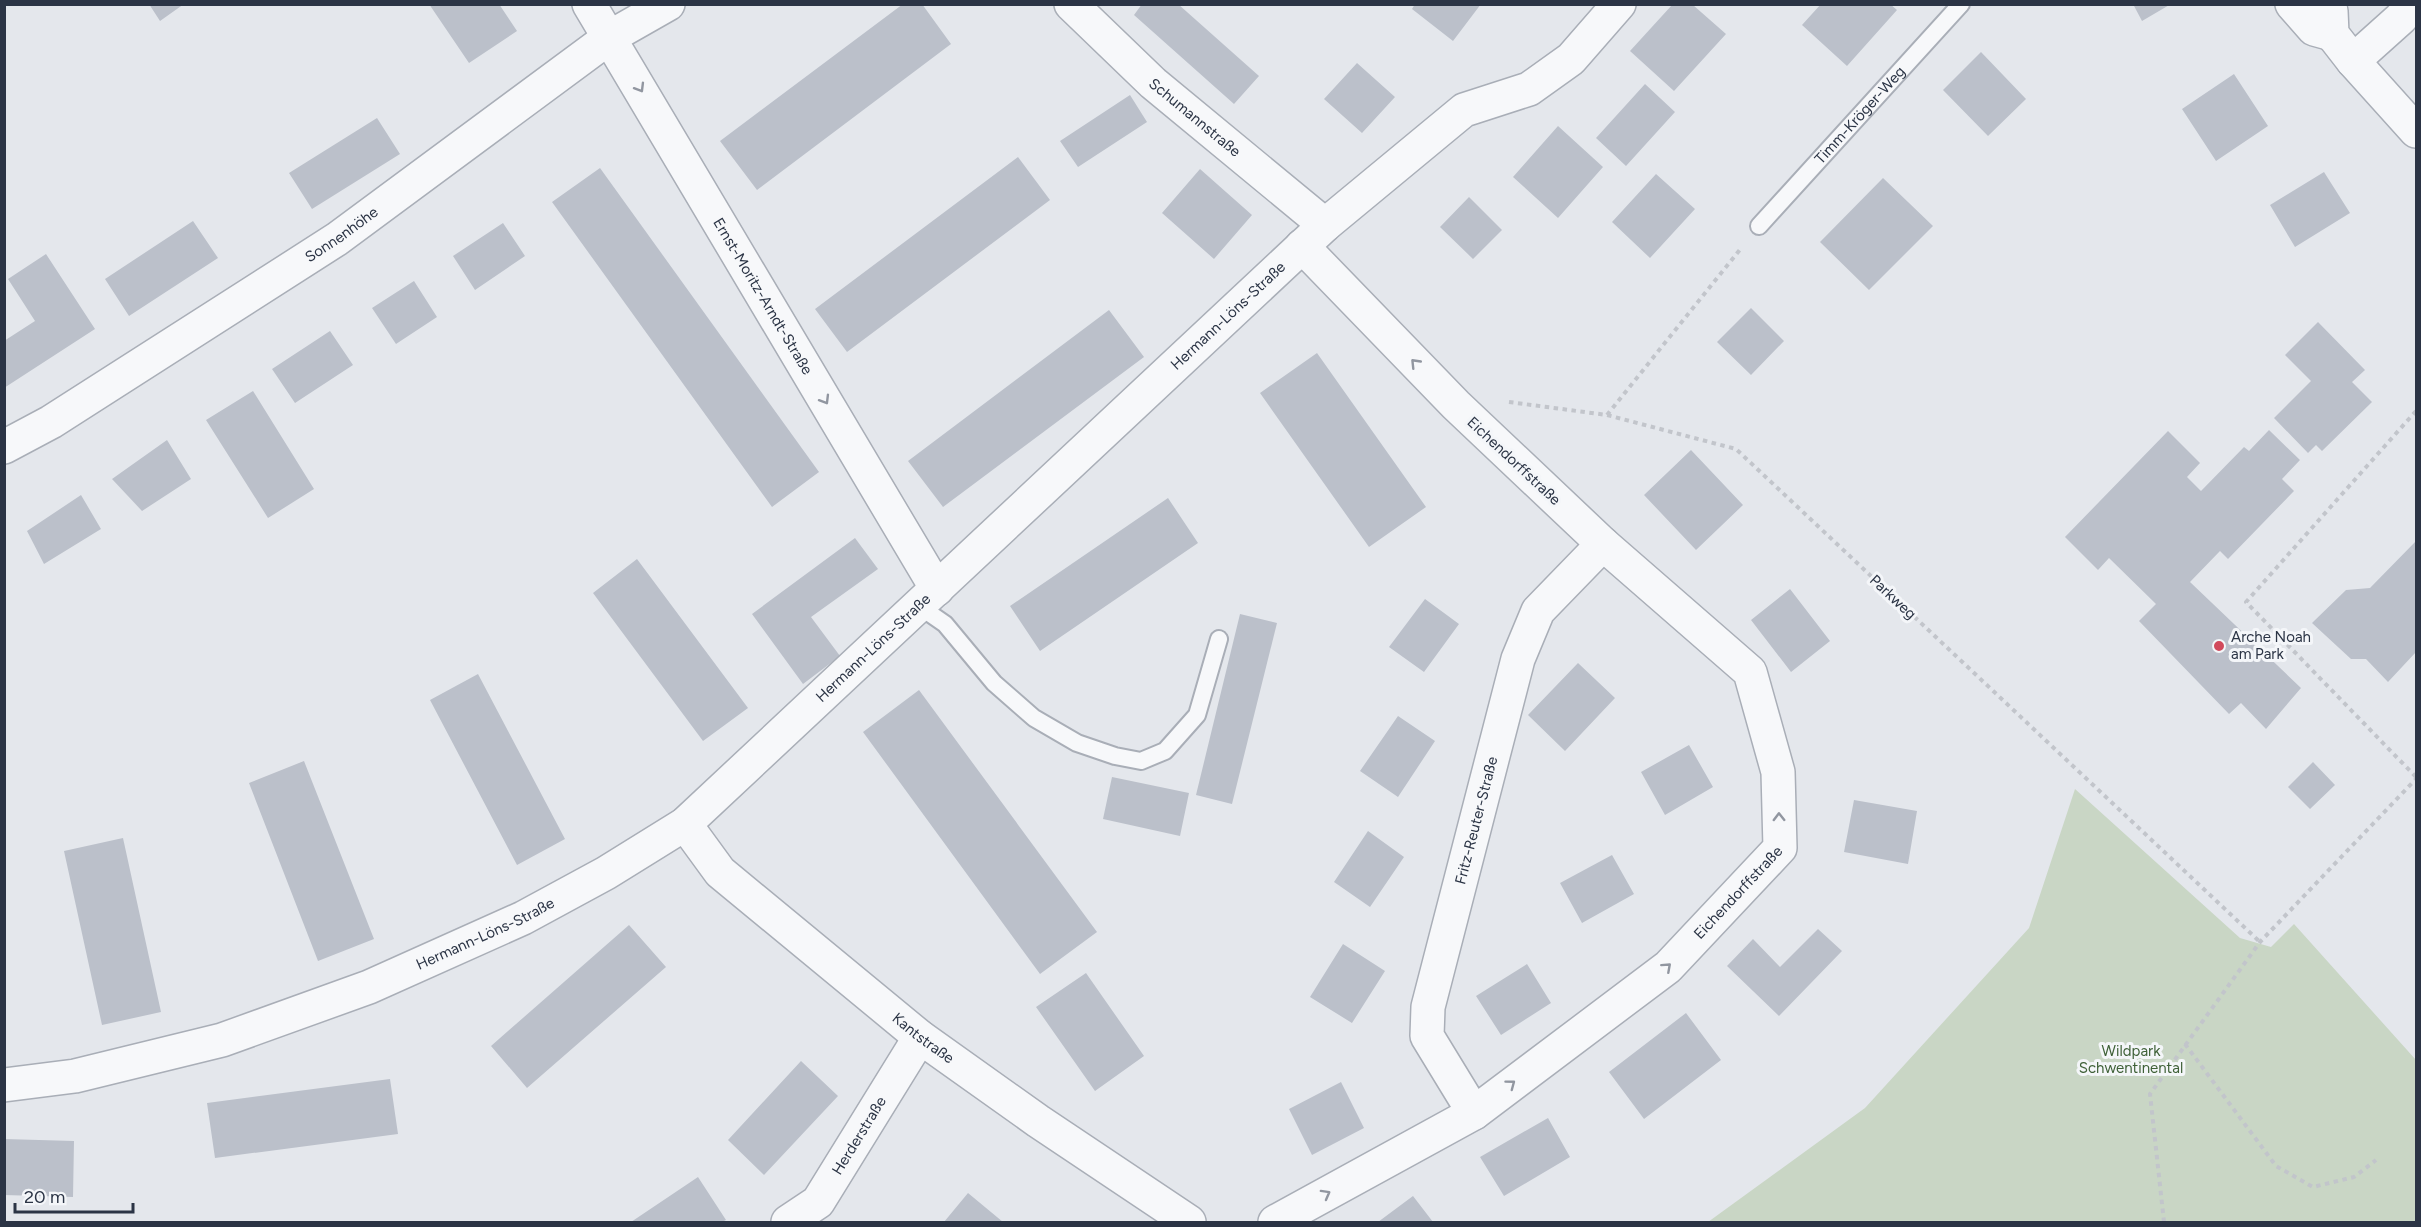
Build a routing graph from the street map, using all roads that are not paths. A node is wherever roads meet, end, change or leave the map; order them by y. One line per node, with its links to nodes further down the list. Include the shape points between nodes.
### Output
1 (589, 4): 9 (street, Ernst-Moritz-Arndt-Straße)
2 (668, 4): 9 (street, Sonnenhöhe)
3 (1071, 4): 13 (street, Schumannstraße)
4 (1619, 4): 13 (street, Hermann-Löns-Straße, via 1571,58 1529,89 1464,110)
5 (1961, 4): 12 (lane, Timm-Kröger-Weg)
6 (2292, 4): 8 (street, via 2314,28)
7 (2412, 4): 10 (street, via 2402,18)
8 (2329, 19): 10 (street)
9 (610, 37): 14 (street, Sonnenhöhe, via 337,239 51,422); 16 (street, Ernst-Moritz-Arndt-Straße, one-way to 16)
10 (2353, 61): 11 (street)
11 (2416, 131)
12 (1759, 226)
13 (1314, 236): 15 (street, Eichendorffstraße, one-way to 13, via 1456,405); 16 (street, Hermann-Löns-Straße)
14 (4, 447)
15 (1603, 544): 21 (street, Fritz-Reuter-Straße, via 1539,611 1518,658 1428,1007 1427,1036); 21 (street, Eichendorffstraße, one-way to 15, via 1668,967 1780,848 1778,772 1750,672)
16 (928, 597): 17 (lane, via 994,683 1034,718 1077,743 1141,761 1165,751 1197,716); 18 (street, Hermann-Löns-Straße)
17 (1219, 639)
18 (685, 824): 19 (street, Kantstraße, via 720,872); 20 (street, Hermann-Löns-Straße, via 523,918 369,987 222,1040 75,1076)
19 (920, 1037): 22 (street, Herderstraße, via 818,1202); 23 (street, Kantstraße)
20 (4, 1085)
21 (1474, 1113): 24 (street, Eichendorffstraße, one-way to 21)
22 (788, 1222)
23 (1189, 1222)
24 (1275, 1222)

